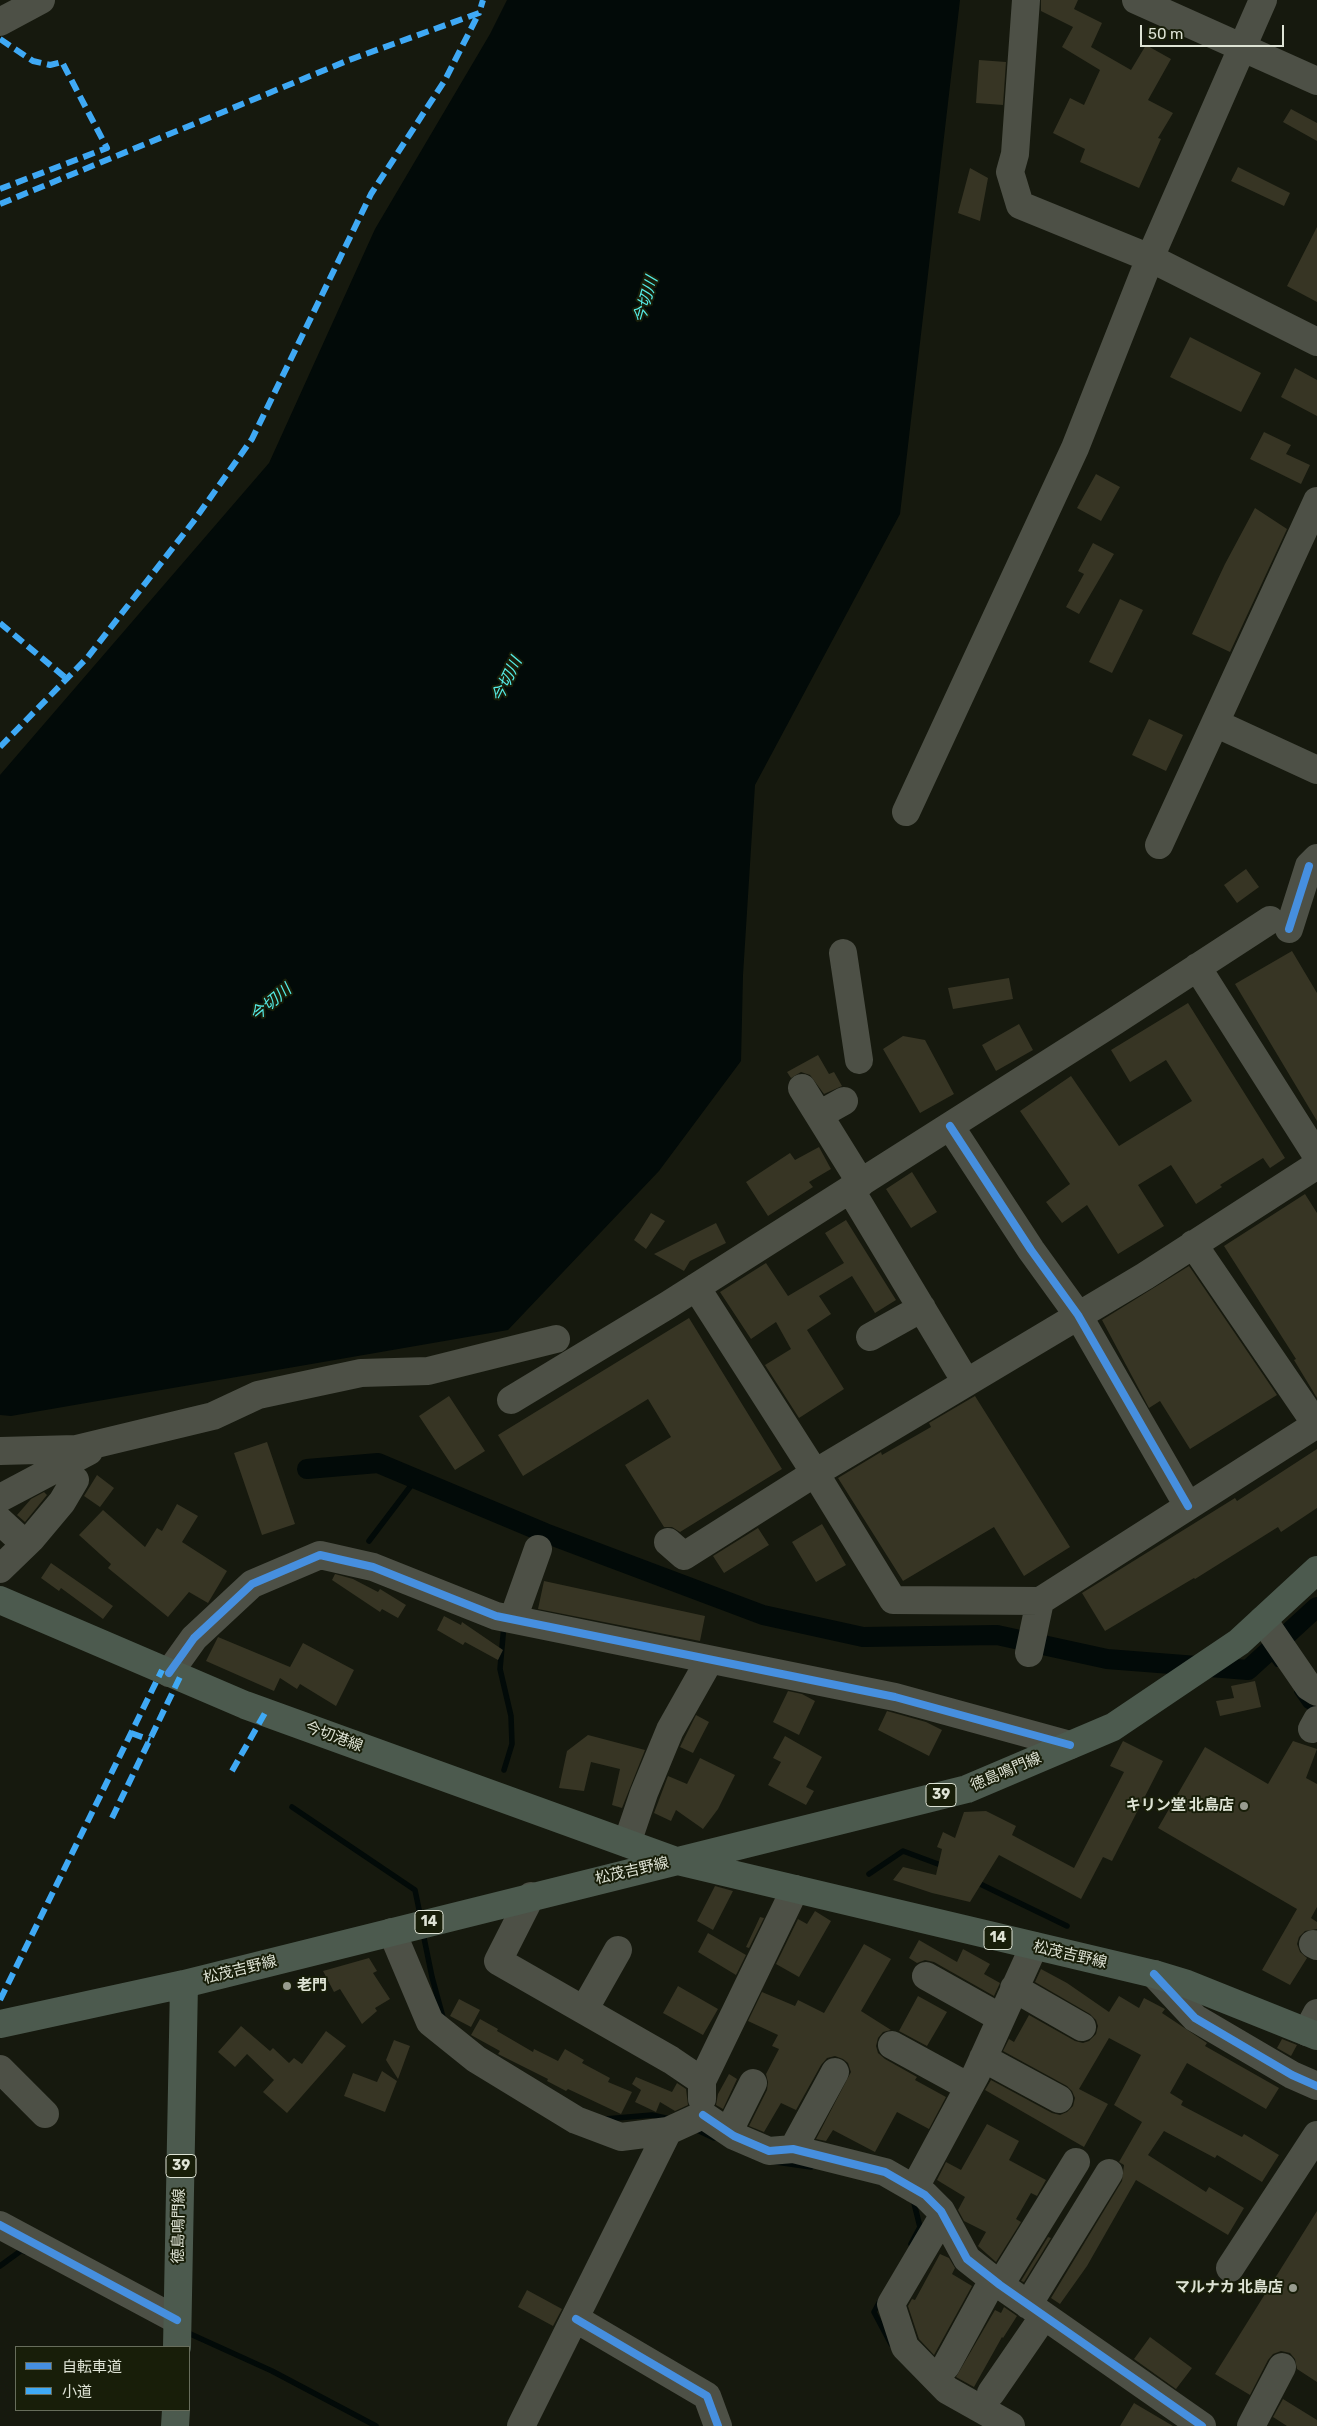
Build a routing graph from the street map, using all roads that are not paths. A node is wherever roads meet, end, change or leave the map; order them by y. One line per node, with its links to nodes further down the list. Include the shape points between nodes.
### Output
1 (41, 0): 5 (street)
2 (1026, 0): 8 (street, via 1015,154 1010,172 1020,205)
3 (1136, 0): 6 (street)
4 (1263, 0): 6 (street)
5 (0, 22)
6 (1242, 48): 7 (street); 8 (street)
7 (1317, 81)
8 (1150, 258): 9 (street); 13 (street, via 1075,448)
9 (1317, 342)
10 (1317, 502): 11 (street)
11 (1215, 723): 12 (street); 14 (street)
12 (1317, 770)
13 (906, 812)
14 (1159, 845)
15 (1313, 862): 17 (street, via 1280,925)
16 (843, 953): 18 (street)
17 (1197, 967): 22 (street); 23 (street)
18 (859, 1060)
19 (802, 1088): 21 (street)
20 (844, 1101): 21 (street)
21 (819, 1115): 25 (street)
22 (950, 1126): 25 (street); 29 (street)
23 (1317, 1156)
24 (1317, 1165): 26 (street)
25 (856, 1186): 27 (street); 28 (street)
26 (1193, 1244): 29 (street); 34 (street)
27 (696, 1287): 33 (street); 37 (street)
28 (922, 1308): 30 (street); 32 (street)
29 (1078, 1315): 32 (street); 40 (street)
30 (870, 1337)
31 (556, 1338): 35 (street, via 428,1372 361,1373 258,1395 213,1416)
32 (966, 1382): 37 (street)
33 (510, 1400)
34 (1316, 1424): 40 (street)
35 (108, 1441): 36 (street, via 76,1449); 39 (street)
36 (0, 1451)
37 (814, 1473): 42 (street, via 684,1556); 48 (street, via 894,1600)
38 (75, 1480): 43 (street, via 62,1502)
39 (0, 1498)
40 (1188, 1506): 48 (street)
41 (0, 1521): 43 (street)
42 (668, 1542)
43 (24, 1544): 45 (street)
44 (538, 1549): 49 (street)
45 (0, 1569)
46 (1317, 1570): 50 (main road, 徳島鳴門線 / 39)
47 (0, 1600): 53 (main road, 今切港線)
48 (1040, 1601): 51 (street)
49 (513, 1620): 52 (street); 53 (street, via 373,1567 320,1554 252,1584 194,1638)
50 (1263, 1620): 54 (street, via 1310,1687); 55 (main road, 徳島鳴門線 / 39, via 1218,1657 1113,1727)
51 (1029, 1652)
52 (709, 1660): 55 (street, via 895,1697); 56 (street, via 670,1730)
53 (169, 1673): 56 (main road, 今切港線, via 245,1705)
54 (1317, 1692)
55 (1070, 1745): 57 (main road, 徳島鳴門線 / 39, via 967,1789)
56 (627, 1843): 57 (main road, 今切港線)
57 (674, 1860): 58 (main road, 松茂吉野線 / 14); 59 (main road, 松茂吉野線 / 14)
58 (795, 1889): 61 (main road, 松茂吉野線 / 14); 76 (street)
59 (531, 1896): 60 (main road, 松茂吉野線 / 14); 67 (street, via 498,1961)
60 (392, 1932): 65 (main road, 松茂吉野線 / 14); 83 (street, via 430,2022 476,2059 576,2120 620,2137)
61 (1034, 1946): 63 (main road, 松茂吉野線 / 14); 66 (street)
62 (618, 1950): 67 (street)
63 (1154, 1974): 71 (main road, 松茂吉野線 / 14); 78 (street, via 1194,2018)
64 (926, 1976): 68 (street)
65 (184, 1984): 69 (main road, 松茂吉野線 / 14); 94 (main road, 徳島鳴門線 / 39)
66 (1014, 1988): 68 (street); 70 (street)
67 (584, 2010): 76 (street)
68 (1001, 2018): 73 (street)
69 (0, 2024)
70 (1082, 2027)
71 (1314, 2027)
72 (892, 2045): 79 (street)
73 (983, 2058): 79 (street); 80 (street)
74 (0, 2069): 81 (street)
75 (834, 2072): 86 (street)
76 (702, 2081): 82 (street)
77 (753, 2083): 84 (street)
78 (1317, 2086)
79 (969, 2087): 87 (street)
80 (1059, 2099)
81 (45, 2114)
82 (703, 2115): 83 (street); 84 (street)
83 (668, 2131): 93 (street)
84 (729, 2131): 86 (street, via 769,2151)
85 (1317, 2135): 90 (street)
86 (792, 2149): 87 (street, via 884,2172)
87 (914, 2189): 88 (street, via 925,2195)
88 (943, 2216): 91 (street, via 967,2260); 103 (street, via 892,2304 905,2347 947,2390)
89 (0, 2225): 94 (street)
90 (1230, 2268)
91 (997, 2283): 92 (street); 92 (street, via 1084,2165); 96 (street)
92 (1036, 2310): 98 (street); 104 (street)
93 (576, 2319): 101 (street); 102 (street, via 707,2396)
94 (178, 2320): 95 (main road, 徳島鳴門線 / 39)
95 (177, 2346)
96 (946, 2366)
97 (1282, 2367): 105 (street)
98 (991, 2393)
99 (176, 2411): 100 (main road)
100 (175, 2426)
101 (521, 2426)
102 (718, 2426)
103 (1011, 2426)
104 (1202, 2426)
105 (1252, 2426)

